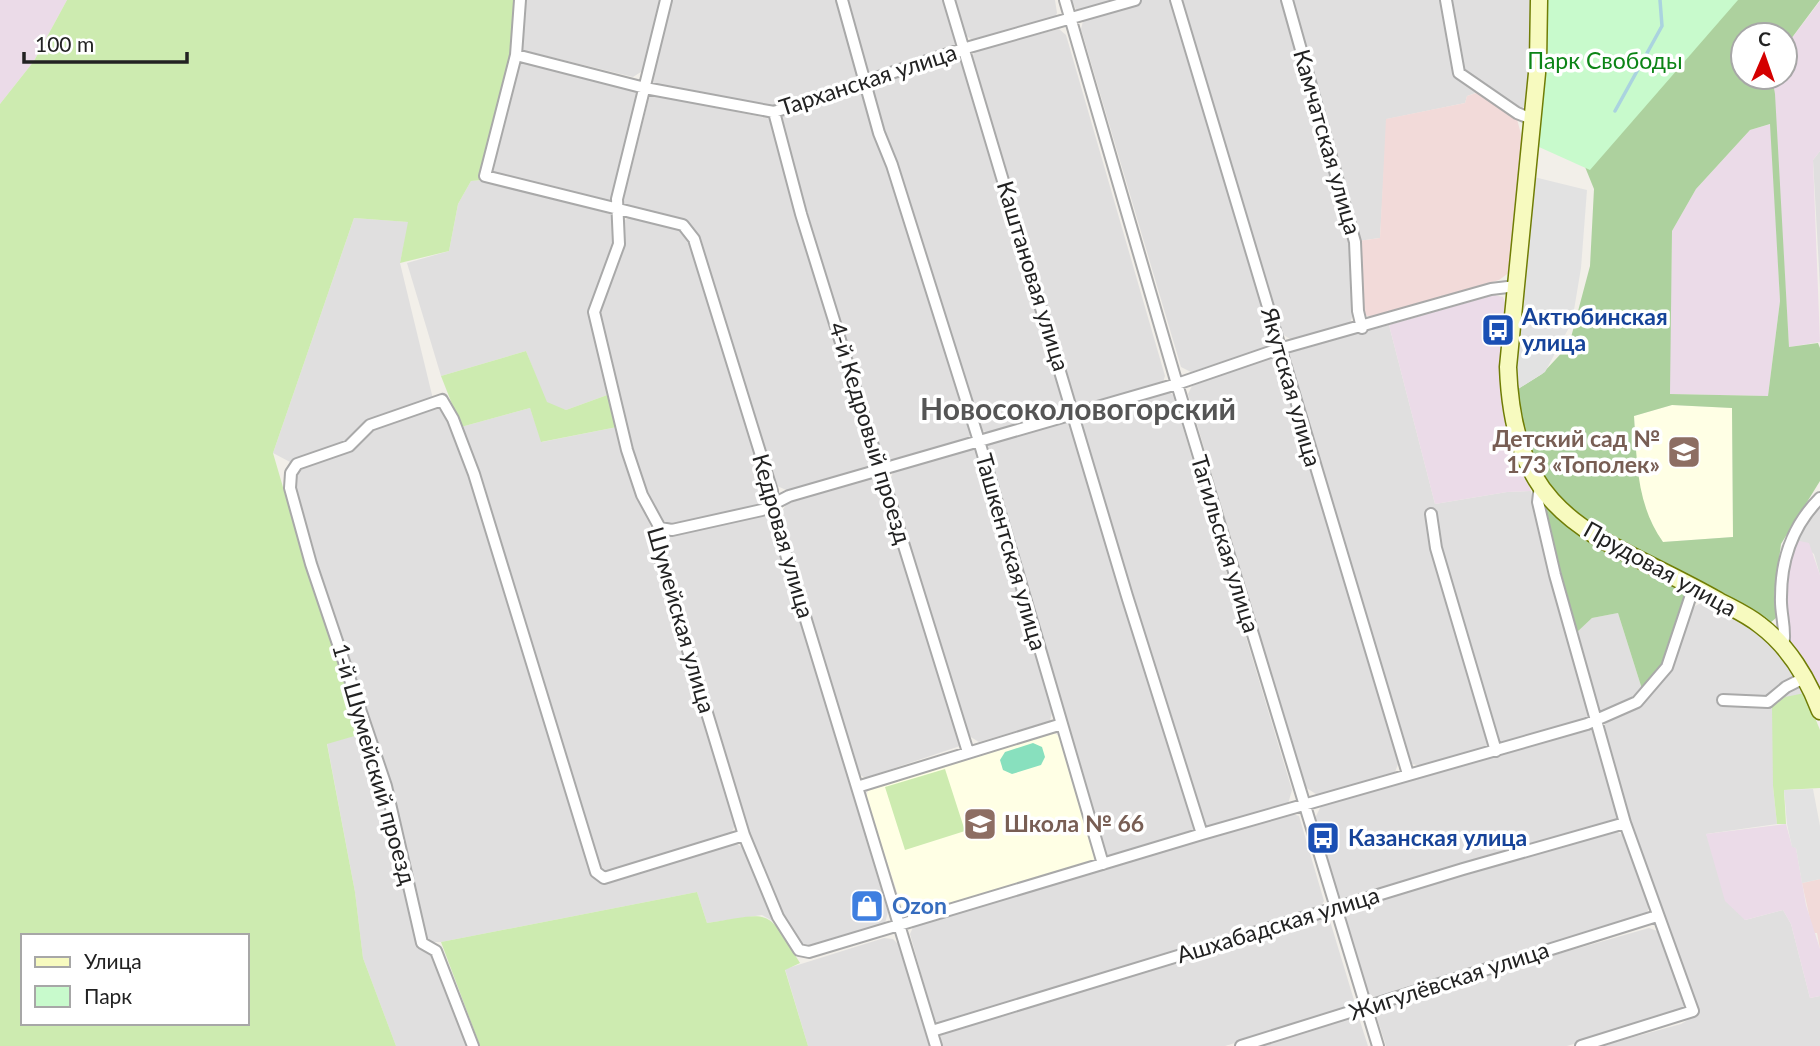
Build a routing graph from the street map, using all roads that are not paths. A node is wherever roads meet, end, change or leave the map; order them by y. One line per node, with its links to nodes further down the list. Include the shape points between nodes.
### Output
1 (520, 0): 13 (street)
2 (666, 0): 15 (street, Шумейская улица)
3 (842, 0): 14 (street, Ташкентская улица)
4 (949, 0): 12 (street, Каштановая улица)
5 (1065, 0): 11 (street, Тагильская улица)
6 (1135, 0): 11 (street, Тарханская улица)
7 (1176, 0): 21 (street, Якутская улица)
8 (1287, 0): 20 (street, Камчатская улица, via 1355,242)
9 (1446, 0): 17 (street, via 1459,73)
10 (1539, 0): 17 (main road, Прудовая улица)
11 (1070, 19): 12 (street, Тарханская улица); 22 (street, Тагильская улица)
12 (965, 48): 14 (street, Тарханская улица); 23 (street, Каштановая улица)
13 (516, 55): 15 (street, Тарханская улица); 18 (street, Кедровая улица, via 485,176)
14 (864, 81): 16 (street, Тарханская улица); 24 (street, Ташкентская улица)
15 (645, 88): 16 (street, Тарханская улица); 18 (street, Шумейская улица)
16 (774, 112): 25 (street, 4-й Кедровый проезд, via 801,214)
17 (1532, 119): 19 (main road, Прудовая улица)
18 (618, 209): 28 (street, Кедровая улица, via 683,225 694,239); 30 (street, Шумейская улица, via 618,244 594,319 627,450 642,495)
19 (1516, 286): 20 (street, via 1491,289); 26 (main road, Прудовая улица, via 1509,403 1518,439)
20 (1362, 328): 21 (street)
21 (1279, 349): 22 (street); 40 (street, Якутская улица)
22 (1177, 384): 23 (street); 42 (street, Тагильская улица)
23 (1075, 414): 24 (street); 44 (street, Каштановая улица)
24 (979, 441): 25 (street); 37 (street, Ташкентская улица)
25 (882, 469): 28 (street, via 789,496); 39 (street, 4-й Кедровый проезд)
26 (1540, 485): 31 (main road, Прудовая улица, via 1553,503 1593,536); 36 (street, via 1538,502 1552,563)
27 (1820, 499): 32 (street, via 1803,514 1786,557 1781,598)
28 (773, 505): 30 (street, via 672,530); 41 (street, Кедровая улица)
29 (1431, 514): 38 (street, via 1436,548)
30 (660, 528): 45 (street, Шумейская улица, via 657,548)
31 (1694, 586): 32 (main road, Прудовая улица, via 1760,624); 36 (street, via 1667,667 1637,702)
32 (1783, 646): 33 (main road, Прудовая улица)
33 (1804, 678): 34 (street, via 1768,702); 35 (main road, Прудовая улица)
34 (1723, 700)
35 (1820, 711)
36 (1597, 720): 38 (street); 43 (street)
37 (1062, 724): 39 (street); 46 (street, Ташкентская улица)
38 (1496, 751): 40 (street)
39 (968, 752): 41 (street)
40 (1408, 774): 42 (street)
41 (857, 787): 49 (street, Кедровая улица)
42 (1304, 805): 44 (street); 47 (street, Тагильская улица)
43 (1625, 823): 47 (street, Ашхабадская улица); 48 (street)
44 (1202, 834): 46 (street)
45 (744, 835): 49 (street, Шумейская улица, via 786,933 799,950 809,952); 52 (street, 1-й Шумейский проезд, via 604,877 596,872 474,474 442,400 370,425 349,446 297,464 290,488 310,564 386,786 422,943 436,951)
46 (1103, 864): 49 (street)
47 (1336, 908): 50 (street, Тагильская улица); 51 (street, Ашхабадская улица)
48 (1657, 916): 50 (street, Жигулёвская улица); 56 (street, via 1693,1011)
49 (899, 926): 51 (street, Кедровая улица)
50 (1366, 1008): 54 (street, Жигулёвская улица); 55 (street, Тагильская улица)
51 (932, 1031): 53 (street, Кедровая улица)
52 (473, 1046)
53 (936, 1046)
54 (1241, 1046)
55 (1378, 1046)
56 (1581, 1046)

